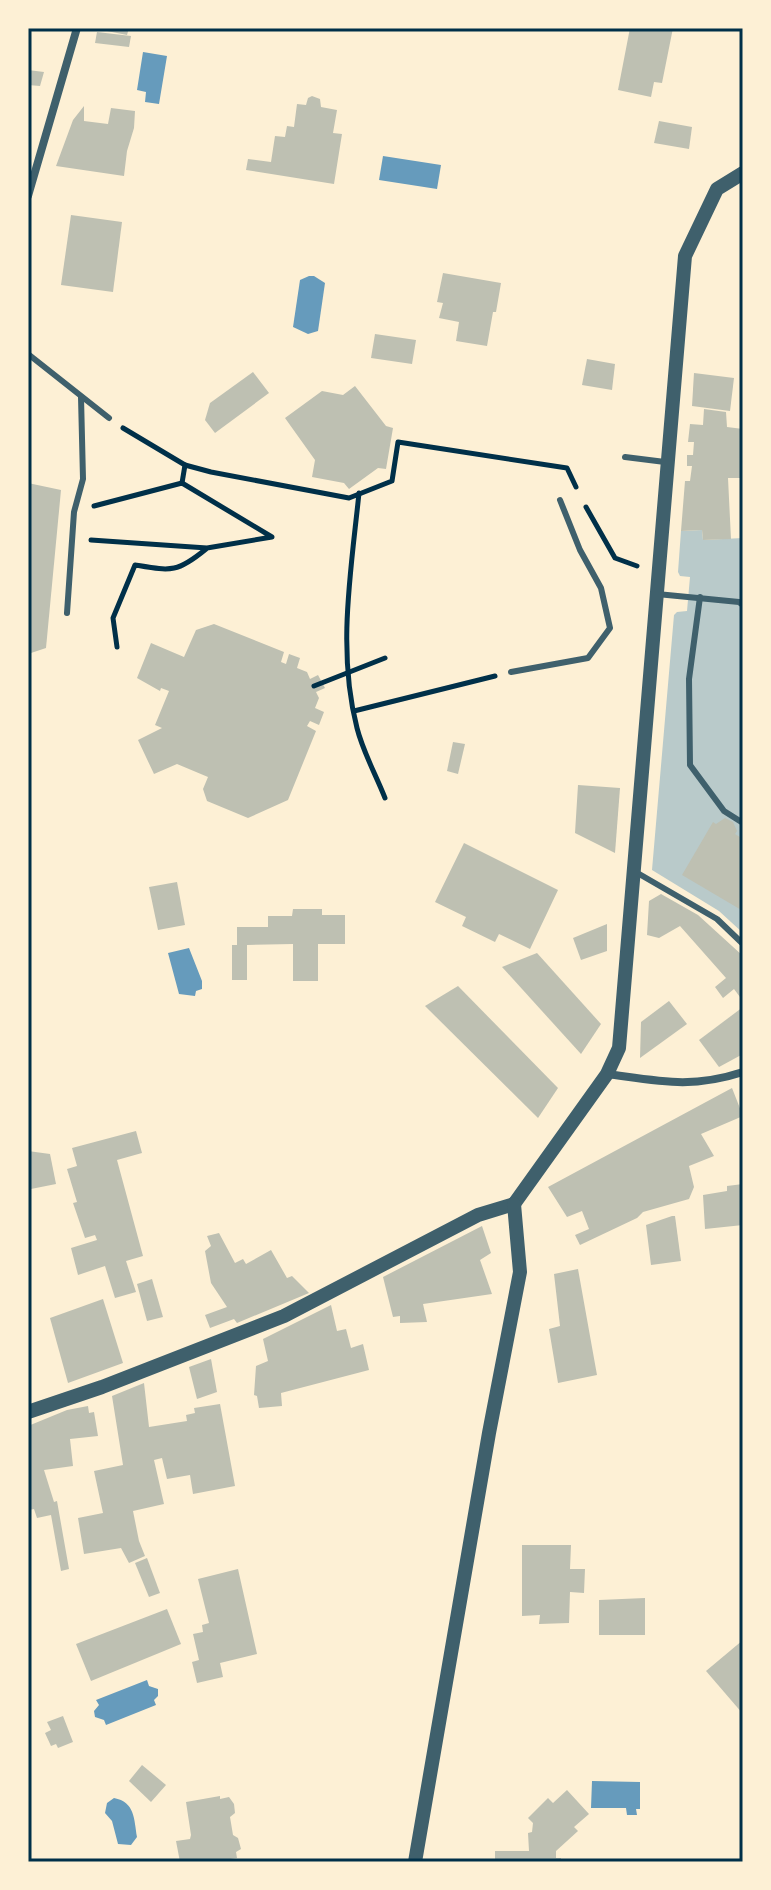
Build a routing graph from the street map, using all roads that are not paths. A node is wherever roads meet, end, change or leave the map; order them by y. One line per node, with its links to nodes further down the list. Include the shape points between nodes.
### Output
1 (77, 28): 3 (street)
2 (743, 173): 8 (street, via 717,189 685,256)
3 (28, 196)
4 (28, 354): 5 (lane)
5 (81, 397): 6 (lane); 13 (lane, via 83,479 74,512)
6 (109, 418)
7 (625, 457): 8 (lane)
8 (668, 462): 10 (street)
9 (560, 500): 14 (lane, via 601,588 610,628 588,658)
10 (657, 594): 11 (lane); 16 (street)
11 (700, 597): 12 (lane); 15 (lane, via 689,679 690,765 724,811)
12 (743, 605)
13 (67, 613)
14 (511, 672)
15 (743, 823)
16 (634, 871): 17 (lane, via 717,919); 19 (street, via 619,1048)
17 (743, 944)
18 (743, 1072): 19 (street, via 684,1085)
19 (607, 1074): 20 (street)
20 (514, 1204): 21 (street, via 478,1215 284,1316); 22 (street, via 520,1272)
21 (28, 1412)
22 (415, 1862)

